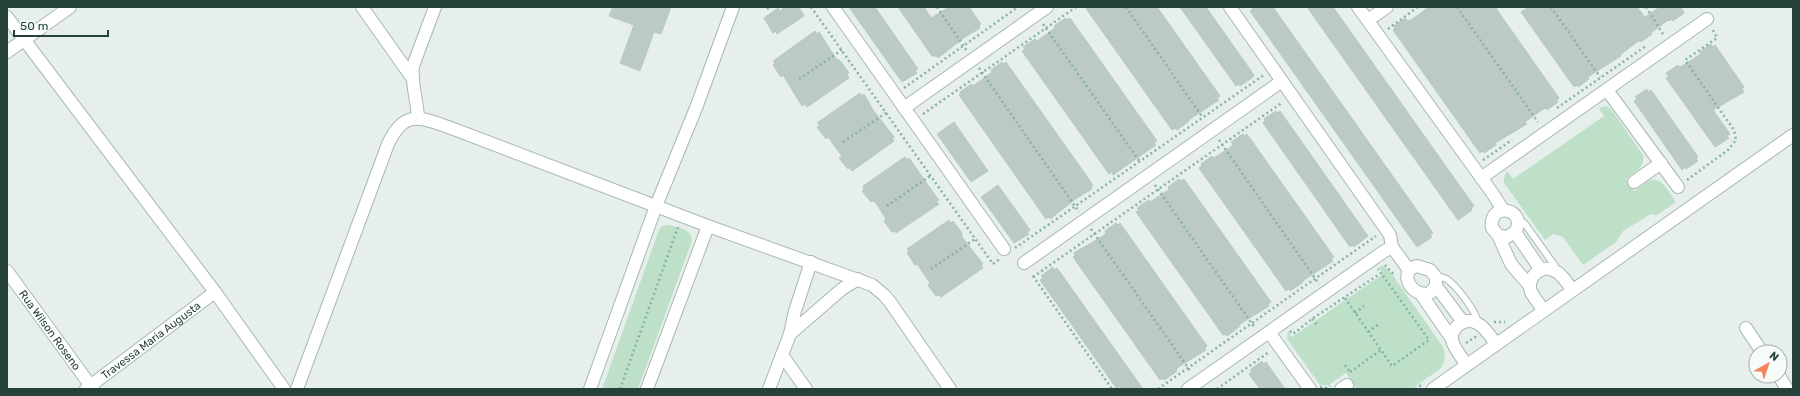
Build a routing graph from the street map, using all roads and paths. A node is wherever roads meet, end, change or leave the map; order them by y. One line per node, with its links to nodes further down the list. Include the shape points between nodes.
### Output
1 (70, 7): 24 (street)
2 (362, 7): 33 (street)
3 (435, 7): 33 (street, via 415,58)
4 (733, 7): 57 (street, via 668,182)
5 (811, 7): 27 (path)
6 (833, 7): 39 (street)
7 (937, 7): 26 (path)
8 (1018, 7): 26 (path)
9 (1047, 7): 29 (street)
10 (1076, 7): 31 (path)
11 (1126, 7): 44 (path)
12 (1230, 7): 35 (street)
13 (1358, 7): 21 (street)
14 (1387, 7): 21 (street)
15 (1418, 7): 22 (path)
16 (1457, 7): 45 (path, via 1538,122)
17 (1551, 7): 32 (path)
18 (1646, 7): 23 (path, via 1664,33)
19 (7, 17): 24 (street)
20 (1707, 18): 37 (street); 56 (path, via 1716,38 1685,60 1734,130 1736,140 1728,150)
21 (1368, 20): 22 (street)
22 (1379, 36): 52 (street)
23 (1658, 38)
24 (24, 40): 28 (street); 87 (street)
25 (1651, 42): 41 (path)
26 (964, 46): 29 (path); 36 (path)
27 (842, 50): 34 (path); 40 (path)
28 (7, 52)
29 (973, 60): 31 (path); 39 (street)
30 (1267, 72): 44 (path)
31 (982, 73): 43 (path); 59 (path)
32 (1597, 74)
33 (413, 79): 42 (street)
34 (800, 79)
35 (1282, 81): 46 (street); 70 (street, via 1390,235)
36 (901, 90)
37 (1607, 90): 51 (street); 54 (street)
38 (1286, 99): 50 (path)
39 (904, 108): 71 (street)
40 (886, 113): 49 (path); 53 (path)
41 (1551, 113)
42 (418, 117): 57 (street); 121 (street, via 408,120 395,130 388,144)
43 (920, 117)
44 (1203, 118): 46 (path); 59 (path)
45 (1532, 126)
46 (1212, 130): 50 (path); 63 (street)
47 (1519, 135): 52 (path)
48 (1793, 135): 86 (street)
49 (843, 142)
50 (1222, 145): 67 (path); 82 (path)
51 (1661, 163): 55 (street); 56 (street)
52 (1472, 167): 54 (street)
53 (930, 176): 58 (path); 69 (path)
54 (1481, 178): 60 (street)
55 (1634, 182)
56 (1678, 187)
57 (656, 206): 61 (street); 122 (street)
58 (887, 206)
59 (1076, 206): 63 (path); 71 (path)
60 (1503, 210): 62 (street, via 1512,212); 68 (street, via 1492,219 1492,228)
61 (683, 216): 64 (street); 123 (path)
62 (1518, 219): 65 (street); 78 (lane, via 1525,224)
63 (1085, 220): 67 (path); 73 (street)
64 (708, 226): 72 (street); 124 (street)
65 (1515, 232): 68 (street, via 1507,237); 76 (street)
66 (1380, 233): 82 (path)
67 (1095, 234): 80 (path); 113 (path)
68 (1498, 235): 85 (street, via 1511,264)
69 (975, 239): 71 (path, via 993,264); 74 (path)
70 (1392, 248): 75 (street); 88 (street)
71 (1007, 252)
72 (811, 262): 81 (street); 105 (street)
73 (1024, 263): 80 (path)
74 (931, 269)
75 (1409, 270): 84 (street, via 1417,266 1430,270); 89 (street, via 1407,279 1413,289)
76 (1541, 270): 78 (street); 85 (street, via 1533,276)
77 (7, 271): 119 (street, Rua Wilson Roseno)
78 (1556, 271): 86 (street)
79 (1381, 273): 83 (path, via 1376,266 1383,264); 90 (path); 110 (path, via 1428,340 1392,366)
80 (1033, 277): 128 (path)
81 (858, 279): 105 (street, via 842,289); 127 (street, via 884,294)
82 (1315, 279): 88 (path); 113 (path)
83 (1398, 280)
84 (1436, 281): 89 (street, via 1430,293); 95 (street); 99 (lane, via 1442,277 1452,284)
85 (1530, 286): 92 (street, via 1531,292)
86 (1572, 289): 92 (street)
87 (215, 292): 119 (street, Travessa Maria Augusta); 120 (street)
88 (1325, 292): 103 (street)
89 (1421, 294): 106 (street)
90 (1345, 298): 93 (path); 94 (path)
91 (1364, 306): 93 (path)
92 (1544, 310): 107 (street)
93 (1355, 313): 104 (path)
94 (1312, 319): 100 (path); 102 (path, via 1293,334 1288,328)
95 (1463, 322): 99 (street); 106 (street, via 1455,328)
96 (1496, 322): 97 (path); 99 (path); 99 (path)
97 (1508, 322)
98 (1379, 324): 104 (path)
99 (1484, 325): 106 (path); 107 (street)
100 (1318, 326)
101 (1746, 328): 108 (street)
102 (1286, 330)
103 (1269, 332): 115 (street); 118 (street)
104 (1368, 332): 110 (path)
105 (790, 334): 111 (street)
106 (1454, 344): 112 (street)
107 (1496, 344): 112 (street)
108 (1757, 344)
109 (1273, 350): 131 (path)
110 (1381, 350): 114 (path)
111 (782, 355): 125 (street); 126 (street)
112 (1467, 365): 116 (street)
113 (1188, 368): 115 (path); 129 (path)
114 (1350, 372)
115 (1198, 382): 130 (street)
116 (1429, 385): 132 (path)
117 (1341, 386): 118 (path)
118 (1313, 387)
119 (90, 388)
120 (284, 389)
121 (297, 389)
122 (590, 389)
123 (620, 389)
124 (647, 389)
125 (769, 389)
126 (806, 389)
127 (950, 389)
128 (1112, 389)
129 (1158, 389)
130 (1188, 389)
131 (1217, 389)
132 (1415, 389)

